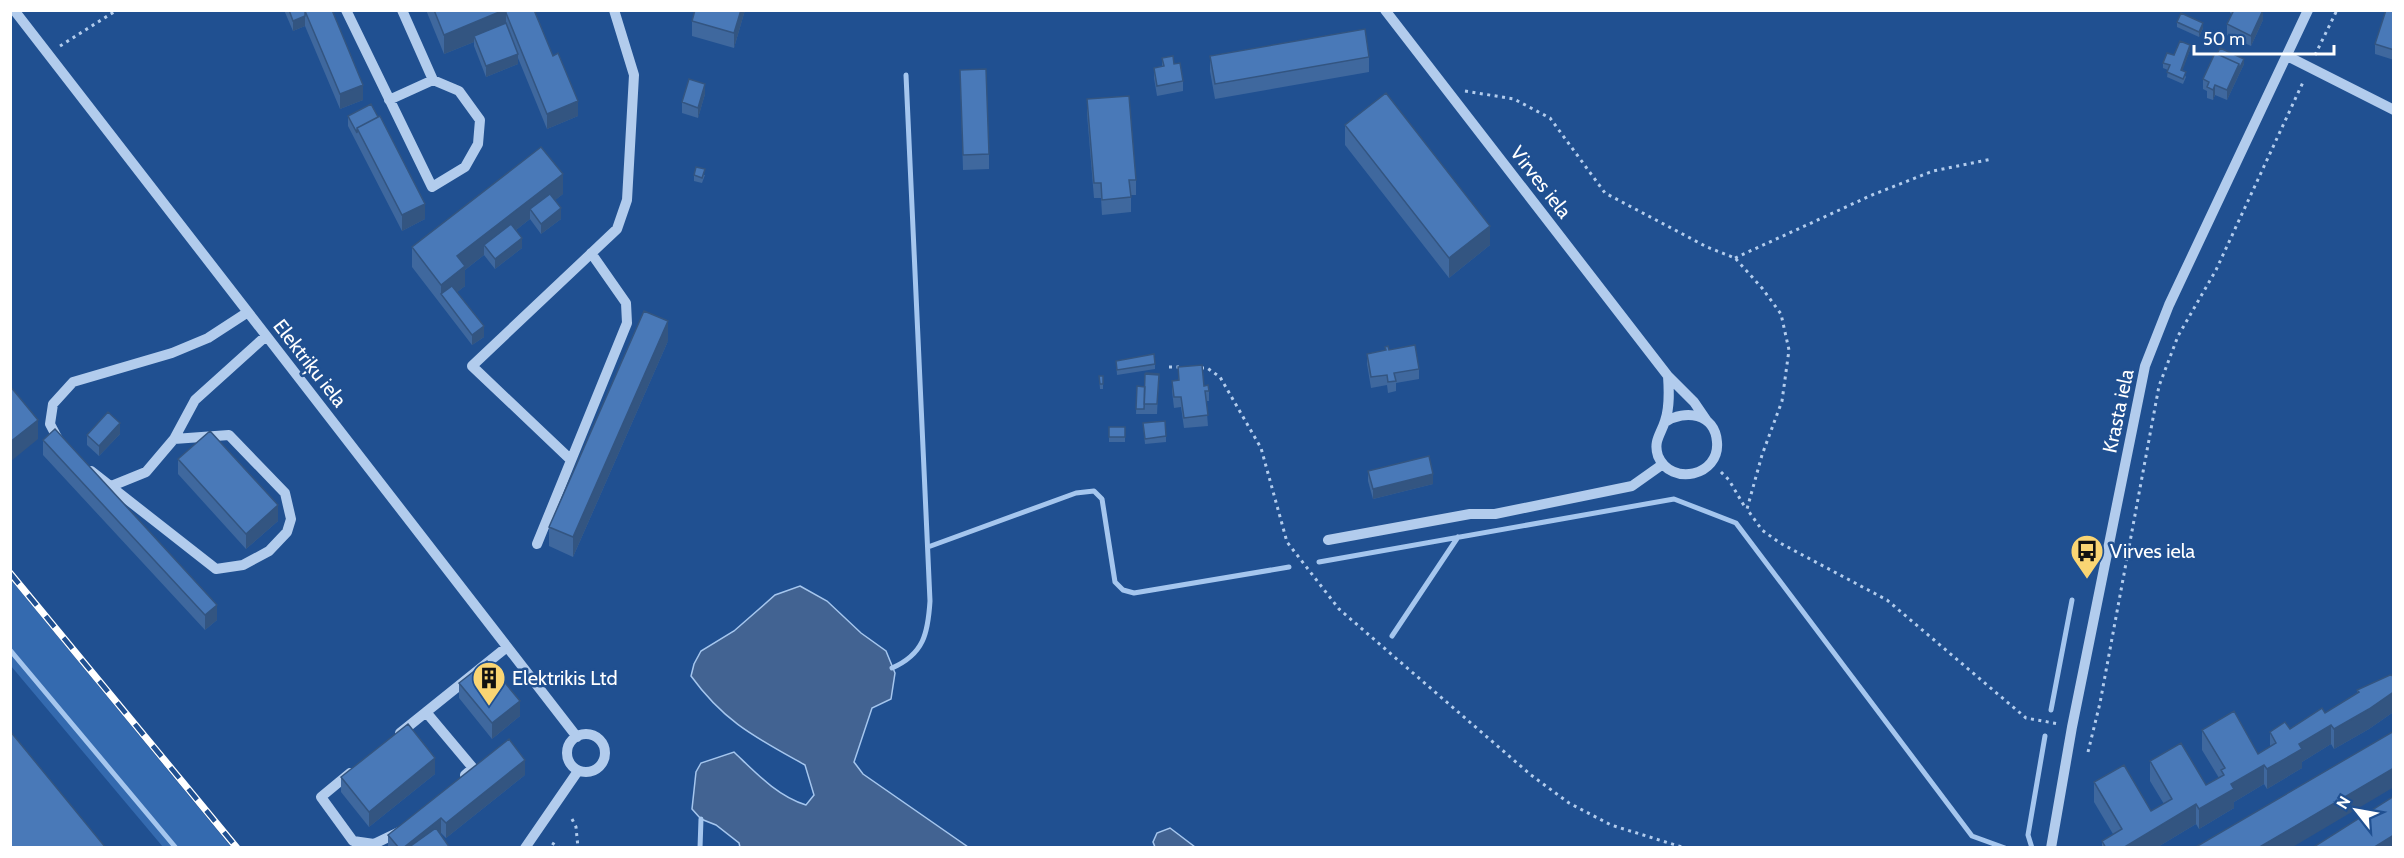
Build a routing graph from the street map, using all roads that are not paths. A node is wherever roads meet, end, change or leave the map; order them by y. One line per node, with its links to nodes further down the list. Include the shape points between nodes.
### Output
1 (15, 10): 12 (street, Elektriķu iela)
2 (346, 10): 9 (street)
3 (402, 10): 8 (street)
4 (614, 10): 11 (street, via 634,75 627,200 617,229)
5 (1385, 10): 14 (street, Virves iela)
6 (2308, 10): 7 (street, Krasta iela)
7 (2287, 56): 10 (street); 34 (street, Krasta iela, via 2169,305 2145,366)
8 (433, 80): 9 (street); 9 (street, via 459,91 480,120 478,144 465,167 432,187)
9 (389, 100)
10 (2394, 110)
11 (591, 253): 19 (street, via 626,303 627,323); 19 (street, via 472,366)
12 (248, 312): 13 (street, Elektriķu iela); 18 (street, via 208,338 172,353 73,382 53,404 50,424 62,446)
13 (266, 336): 17 (street, via 195,400); 25 (street, Elektriķu iela)
14 (1668, 376): 15 (street, Virves iela); 16 (street)
15 (1707, 421): 16 (street, via 1686,414); 20 (street, Virves iela, via 1717,441 1712,462 1704,470 1682,475)
16 (1665, 422): 20 (street, via 1656,443)
17 (174, 439): 22 (street, via 146,472); 22 (street, via 229,435 285,493 291,519 287,532 269,551 243,565 216,569)
18 (70, 452)
19 (571, 460): 24 (street)
20 (1663, 464): 23 (street, via 1632,486 1495,514 1470,514)
21 (85, 466): 22 (street)
22 (109, 487)
23 (1328, 540)
24 (537, 544)
25 (507, 647): 26 (street); 27 (street, Elektriķu iela)
26 (426, 712): 28 (street); 31 (street, via 473,768)
27 (577, 737): 30 (street, via 567,754); 30 (street, via 595,737 605,752 597,769)
28 (391, 740)
29 (356, 769): 32 (street, via 321,797 353,840 374,844 394,836)
30 (578, 771): 33 (street)
31 (456, 783)
32 (412, 821)
33 (526, 847)
34 (2051, 848)

